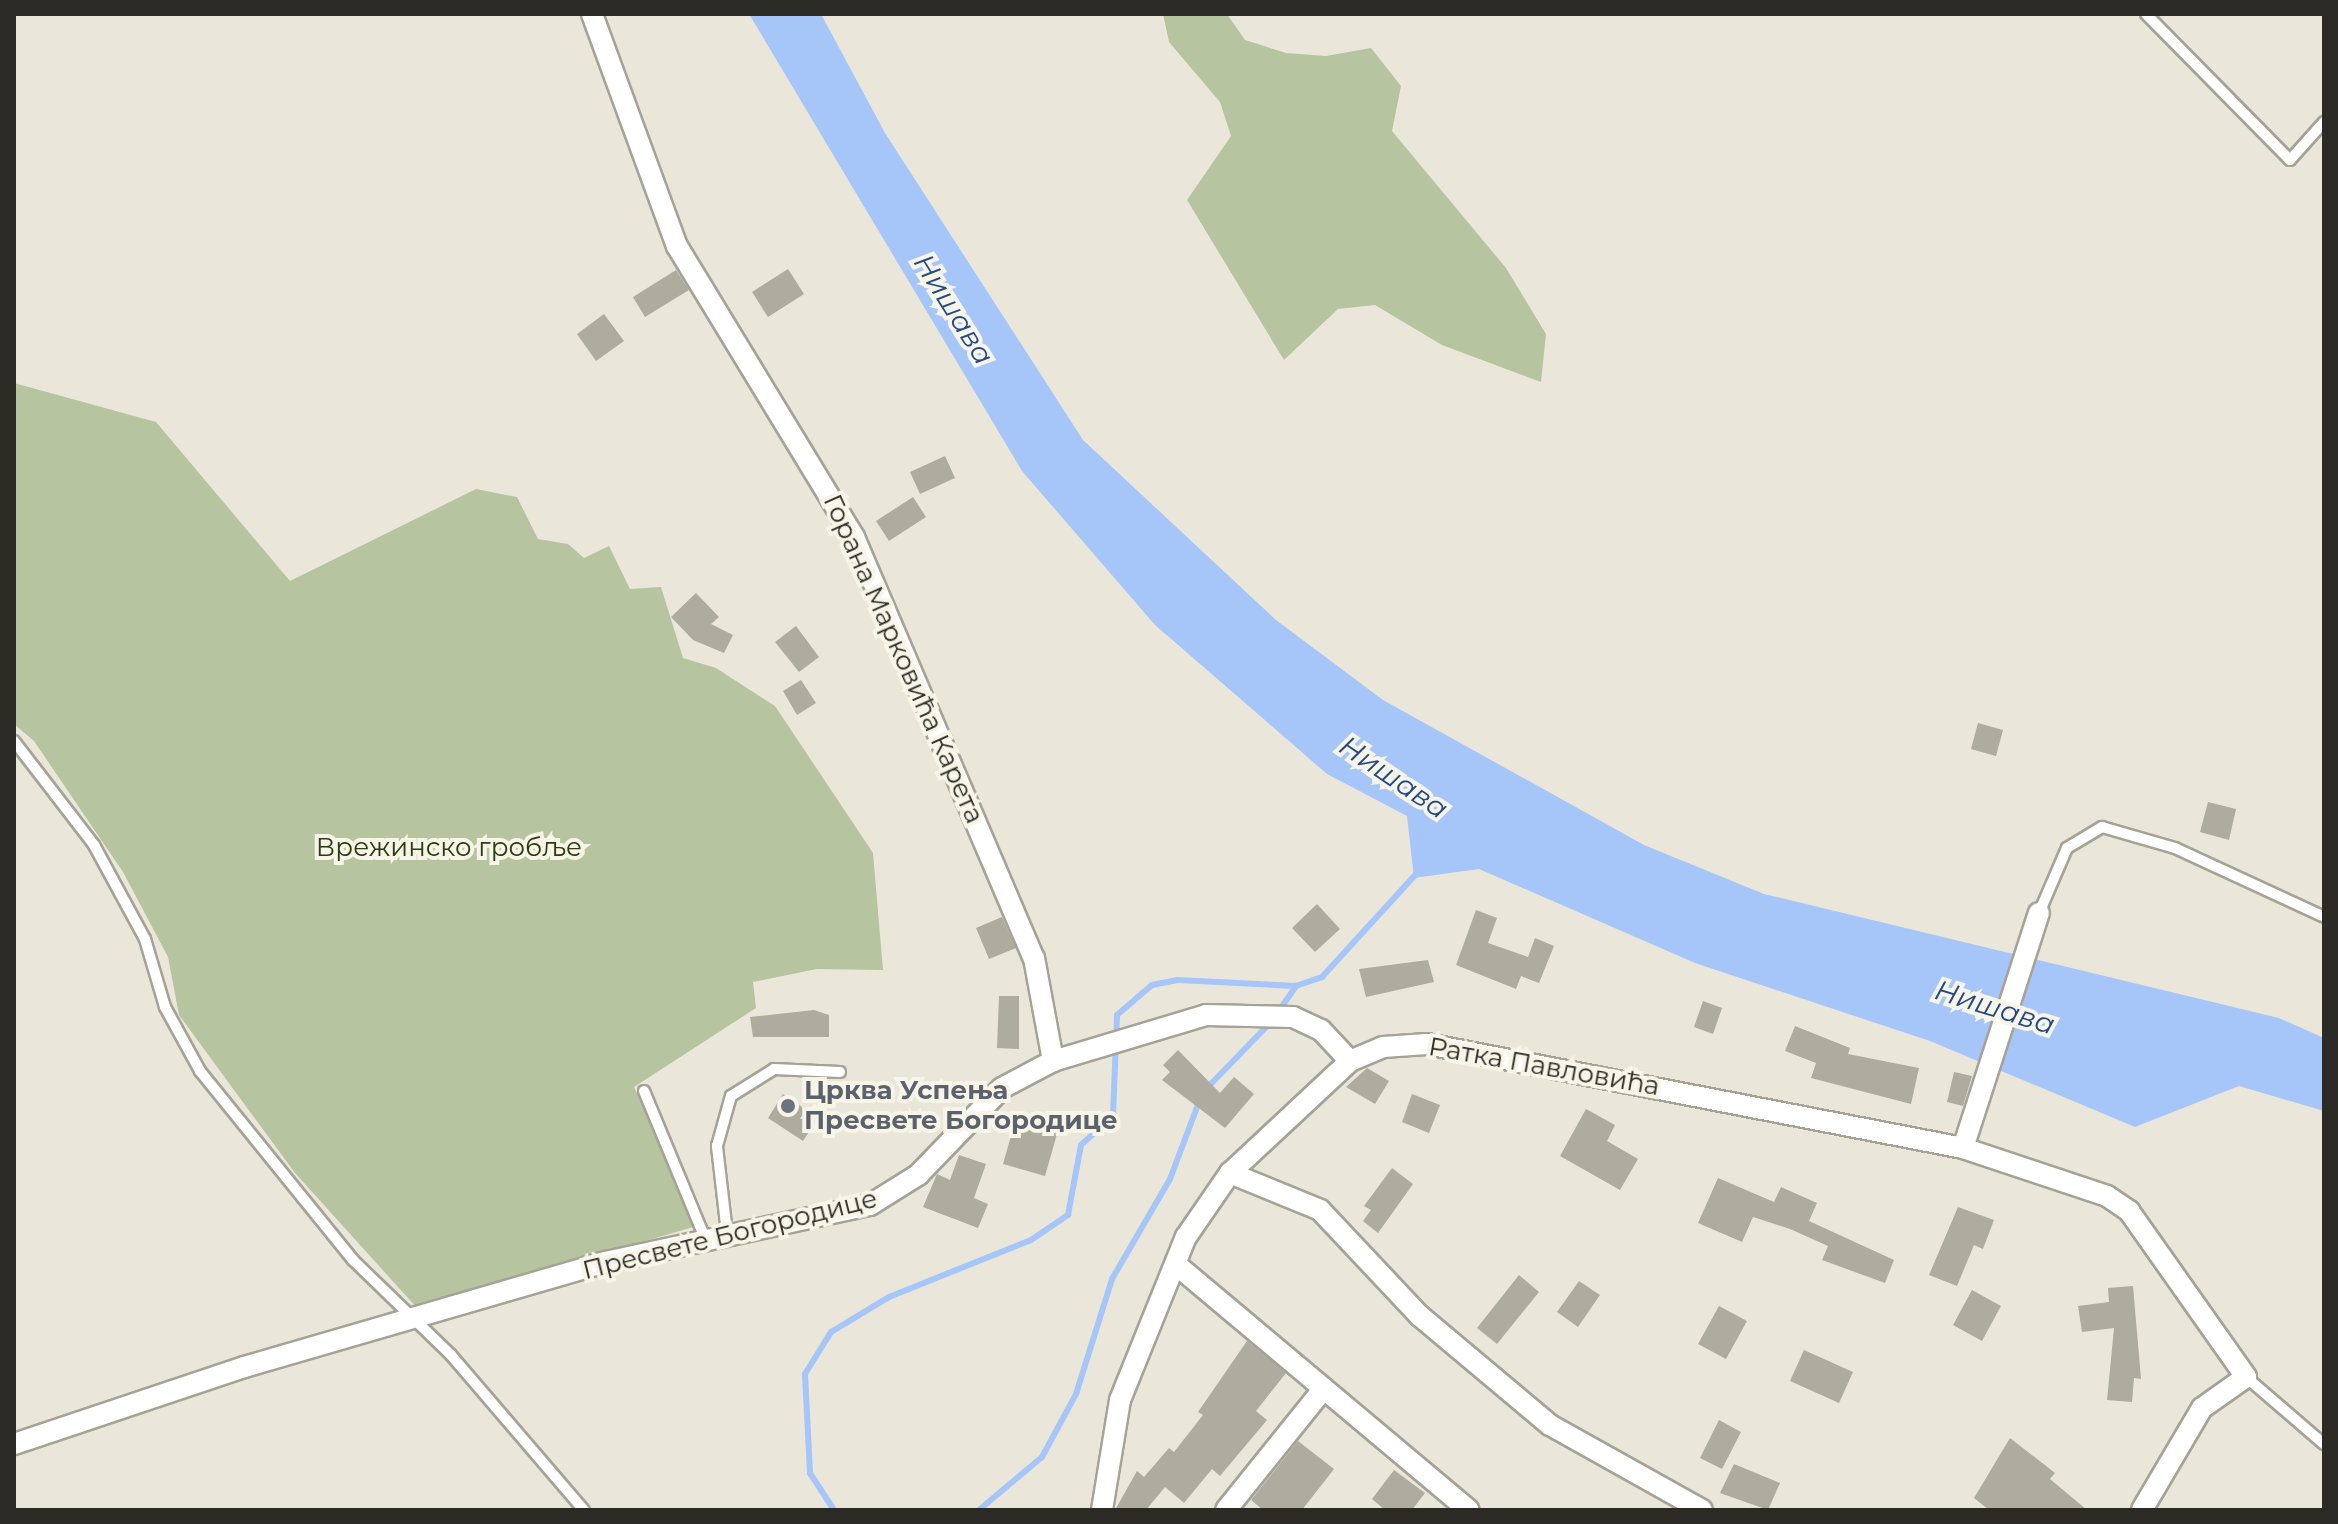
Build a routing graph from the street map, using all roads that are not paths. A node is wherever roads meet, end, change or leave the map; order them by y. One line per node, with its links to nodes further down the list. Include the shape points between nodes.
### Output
1 (592, 14): 7 (street, Горана Марковића Карета, via 677,246 854,537 1034,958)
2 (2146, 14): 3 (lane, via 2290,160)
3 (2324, 122)
4 (14, 741): 16 (lane, via 94,845 145,939 165,1007 200,1071 353,1260)
5 (2039, 913): 6 (lane, via 2067,848 2102,827 2175,848); 11 (street)
6 (2324, 917)
7 (1053, 1061): 8 (street, Пресвете Богородице, via 1206,1015 1276,1014 1321,1030); 13 (street, Пресвете Богородице, via 1002,1088 889,1196)
8 (1350, 1061): 11 (street, Ратка Павловића, via 1383,1047 1427,1044); 12 (street, Ратка Павловића)
9 (840, 1072): 13 (lane, via 774,1069 731,1096 717,1146)
10 (644, 1091): 14 (lane)
11 (1963, 1148): 17 (street, Ратка Павловића, via 2107,1196 2129,1211)
12 (1230, 1173): 15 (street, Ратка Павловића, via 1186,1237); 25 (street, via 1320,1210 1420,1316 1550,1425)
13 (727, 1233): 14 (street, Пресвете Богородице)
14 (705, 1238): 16 (street, Пресвете Богородице)
15 (1179, 1267): 18 (street); 22 (street, Ратка Павловића, via 1120,1400)
16 (412, 1318): 19 (street, Пресвете Богородице); 21 (lane)
17 (2246, 1377): 20 (lane); 26 (street, via 2202,1408)
18 (1324, 1388): 23 (street); 24 (street)
19 (14, 1444)
20 (2324, 1444)
21 (584, 1510)
22 (1102, 1510)
23 (1226, 1510)
24 (1469, 1510)
25 (1702, 1510)
26 (2142, 1510)

